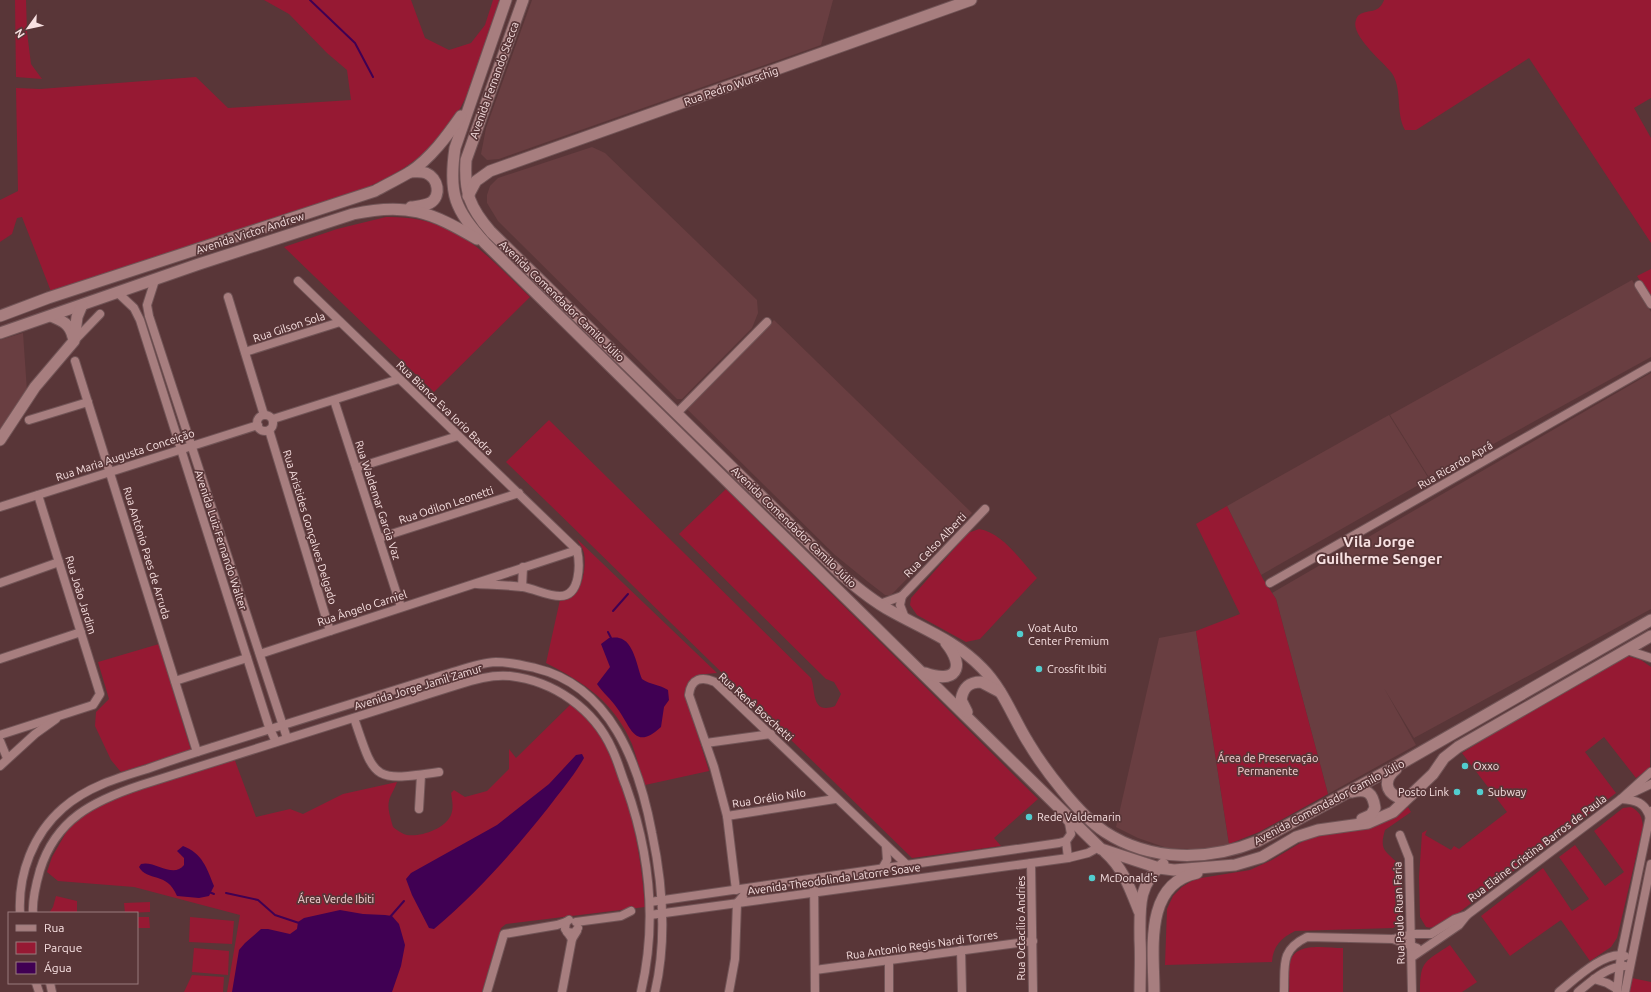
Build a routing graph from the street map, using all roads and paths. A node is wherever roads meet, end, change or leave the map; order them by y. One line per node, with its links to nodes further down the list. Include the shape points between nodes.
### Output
1 (506, 0): 4 (main road, Avenida Fernando Stecca)
2 (523, 0): 5 (main road, Avenida Fernando Stecca)
3 (971, 0): 6 (main road, Rua Pedro Wurschig)
4 (470, 104): 7 (main road, Avenida Victor Andrew, via 436,150); 10 (main road, Avenida Comendador Camilo Júlio, via 455,148 452,177 456,204 464,219)
5 (466, 160): 6 (main road, via 477,171); 8 (main road, Avenida Comendador Camilo Júlio, via 465,181)
6 (490, 171): 8 (main road, Rua Pedro Wurschig, via 476,181)
7 (410, 172): 9 (main road, via 422,172 432,176 437,191 429,204); 19 (main road, Avenida Victor Andrew, via 356,199)
8 (468, 196): 33 (main road, Avenida Comendador Camilo Júlio, via 480,220 491,232)
9 (401, 208): 10 (main road, Avenida Victor Andrew, via 448,222); 11 (main road, Avenida Victor Andrew, via 374,209 353,214)
10 (485, 243): 71 (main road, Avenida Comendador Camilo Júlio)
11 (156, 280): 14 (main road, Avenida Victor Andrew); 29 (street, Avenida Luiz Fernando Walter, via 148,305 149,316)
12 (298, 281): 21 (street, Rua Bianca Eva Iorio Badra)
13 (1639, 285): 16 (street)
14 (118, 293): 17 (main road, Avenida Victor Andrew); 28 (street, Avenida Luiz Fernando Walter, via 134,308)
15 (228, 297): 25 (street)
16 (1651, 304)
17 (82, 305): 20 (main road, Avenida Victor Andrew); 24 (main road, via 77,317)
18 (100, 314): 24 (street)
19 (0, 316)
20 (51, 316): 23 (main road, Avenida Victor Andrew); 24 (main road, via 65,322)
21 (340, 322): 25 (street, Rua Gilson Sola); 30 (street, Rua Bianca Eva Iorio Badra)
22 (767, 322): 33 (street)
23 (0, 333)
24 (74, 342): 40 (main road, via 34,387)
25 (245, 352): 34 (street)
26 (75, 361): 32 (street, Rua Antônio Paes de Arruda)
27 (1651, 366): 54 (street, Rua Ricardo Aprá)
28 (156, 369): 29 (street, via 161,367); 42 (street, Avenida Luiz Fernando Walter)
29 (170, 377): 41 (street, Avenida Luiz Fernando Walter)
30 (399, 379): 31 (street); 39 (street, Rua Bianca Eva Iorio Badra)
31 (334, 400): 35 (street); 43 (street, Rua Waldemar Garcia Vaz)
32 (88, 402): 36 (street); 44 (street, Rua Antônio Paes de Arruda)
33 (676, 414): 58 (main road, Avenida Comendador Camilo Júlio, via 842,575 866,596)
34 (264, 415): 35 (street, via 269,415); 37 (street, via 259,417)
35 (273, 419): 38 (street)
36 (29, 420)
37 (258, 424): 38 (street, via 261,429); 41 (street, Rua Maria Augusta Conceição)
38 (269, 430): 62 (street, Rua Aristides Gonçalves Delgado)
39 (458, 436): 43 (street); 45 (street, Rua Bianca Eva Iorio Badra)
40 (0, 440)
41 (192, 446): 42 (street, Rua Maria Augusta Conceição); 67 (street, Avenida Luiz Fernando Walter)
42 (181, 449): 44 (street, Rua Maria Augusta Conceição); 68 (street, Avenida Luiz Fernando Walter)
43 (356, 468): 49 (street, Rua Waldemar Garcia Vaz)
44 (110, 472): 46 (street, Rua Maria Augusta Conceição); 72 (street, Rua Antônio Paes de Arruda)
45 (519, 493): 49 (street, Rua Odilon Leonetti); 50 (street, Rua Bianca Eva Iorio Badra)
46 (38, 495): 47 (street, Rua Maria Augusta Conceição); 51 (street, Rua João Jardim)
47 (0, 507)
48 (984, 509): 57 (street, Rua Celso Alberti)
49 (379, 538): 59 (street, Rua Waldemar Garcia Vaz)
50 (577, 550): 52 (street, Rua Ângelo Carniel); 56 (street, Rua Ângelo Carniel, via 579,570 576,582 569,593 557,596)
51 (59, 562): 53 (street); 63 (street, Rua João Jardim)
52 (523, 567): 55 (street, Rua Ângelo Carniel); 56 (street)
53 (0, 583)
54 (1270, 583)
55 (472, 584): 56 (street, Rua Ângelo Carniel); 59 (street, Rua Ângelo Carniel)
56 (522, 587)
57 (902, 596): 58 (street, Rua Celso Alberti); 60 (street, via 900,605)
58 (880, 604): 60 (main road, Avenida Comendador Camilo Júlio)
59 (401, 607): 62 (street, Rua Ângelo Carniel)
60 (905, 618): 64 (main road, Avenida Comendador Camilo Júlio)
61 (1651, 620): 95 (main road, Avenida Comendador Camilo Júlio)
62 (330, 630): 67 (street, Rua Ângelo Carniel)
63 (81, 632): 70 (street); 76 (street, Rua João Jardim, via 100,694 93,704)
64 (940, 635): 71 (main road, via 953,652 957,667 946,678); 73 (main road, Avenida Comendador Camilo Júlio, via 981,667)
65 (1651, 636): 66 (main road, Avenida Comendador Camilo Júlio)
66 (1627, 650): 69 (street); 102 (main road, Avenida Comendador Camilo Júlio, via 1458,747 1444,758)
67 (260, 654): 75 (street, Avenida Luiz Fernando Walter)
68 (247, 658): 72 (street); 77 (street, Avenida Luiz Fernando Walter)
69 (1651, 658)
70 (0, 659)
71 (921, 672): 88 (main road, Avenida Comendador Camilo Júlio)
72 (175, 681): 93 (street, Rua Antônio Paes de Arruda)
73 (1002, 694): 88 (main road, via 981,682 967,685 962,693 963,707); 116 (main road, Avenida Comendador Camilo Júlio, via 1018,727 1043,766 1073,801 1104,831 1139,848 1166,854 1207,855)
74 (357, 702): 79 (street, Avenida Jorge Jamil Zamur); 82 (street, Avenida Jorge Jamil Zamur, via 340,712 304,723); 129 (street, Avenida Jorge Jamil Zamur, via 476,665 496,662 514,663 543,670 574,684 596,701 623,740 649,814)
75 (278, 713): 77 (street); 79 (street, Avenida Luiz Fernando Walter)
76 (63, 714): 84 (street); 94 (street)
77 (266, 718): 81 (street, Avenida Luiz Fernando Walter)
78 (354, 718): 82 (street, Avenida Jorge Jamil Zamur); 99 (street, via 371,765 378,772 394,777); 131 (street, Avenida Jorge Jamil Zamur, via 494,676 527,680 548,686 566,696 592,718 612,749 633,807)
79 (282, 725): 81 (street, Avenida Jorge Jamil Zamur); 87 (street, Avenida Luiz Fernando Walter)
80 (761, 725): 83 (street, Rua Renê Boschetti); 86 (street, via 761,730); 91 (street, Rua Renê Boschetti, via 715,682 698,679 692,683 689,695)
81 (269, 729): 85 (street, Avenida Jorge Jamil Zamur); 90 (street, Avenida Luiz Fernando Walter)
82 (303, 734): 87 (street, Avenida Jorge Jamil Zamur)
83 (771, 734): 86 (street); 101 (street, Rua Renê Boschetti)
84 (0, 735)
85 (253, 735): 92 (street); 93 (street, Avenida Jorge Jamil Zamur)
86 (754, 736): 91 (street)
87 (286, 738): 90 (street, Avenida Jorge Jamil Zamur)
88 (989, 738): 105 (main road, Avenida Comendador Camilo Júlio)
89 (0, 741): 94 (street)
90 (276, 742): 92 (street, Avenida Jorge Jamil Zamur)
91 (706, 743): 110 (street, Rua Renê Boschetti)
92 (257, 748): 143 (street, Avenida Jorge Jamil Zamur, via 112,795 79,813 59,831 44,856 36,883)
93 (198, 752): 142 (street, Avenida Jorge Jamil Zamur, via 102,784 83,793 62,809 38,838 26,864 21,881)
94 (7, 758): 96 (street)
95 (1402, 763): 102 (main road, via 1389,775 1389,789 1399,798 1406,798); 103 (main road, Avenida Comendador Camilo Júlio)
96 (0, 766)
97 (439, 772): 99 (street)
98 (1650, 773): 106 (street, Rua Elaine Cristina Barros de Paula)
99 (421, 775): 108 (street)
100 (1651, 784): 106 (street, Rua Elaine Cristina Barros de Paula)
101 (826, 789): 104 (street, Rua Renê Boschetti); 107 (street, Rua Orélio Nilo, via 822,797)
102 (1415, 793): 111 (main road, Avenida Comendador Camilo Júlio, via 1393,812 1368,823)
103 (1342, 795): 111 (main road, via 1360,790 1367,792 1373,797 1375,808 1371,815); 116 (main road, Avenida Comendador Camilo Júlio)
104 (836, 799): 107 (street, Rua Orélio Nilo); 114 (street, Rua Renê Boschetti)
105 (1050, 799): 113 (street, Avenida Comendador Camilo Júlio, via 1069,823 1071,834); 115 (main road, Avenida Comendador Camilo Júlio)
106 (1621, 799): 109 (street, Rua Elaine Cristina Barros de Paula, via 1638,801); 146 (street, Rua Elaine Cristina Barros de Paula)
107 (814, 802): 110 (street, Rua Orélio Nilo)
108 (419, 809)
109 (1650, 815): 158 (street)
110 (727, 816): 133 (street, Rua Renê Boschetti)
111 (1336, 826): 124 (main road, Avenida Comendador Camilo Júlio, via 1296,837 1262,857)
112 (1400, 835): 151 (street, Rua Paulo Ruan Faria, via 1409,858)
113 (1066, 842): 117 (street); 118 (street, Avenida Theodolinda Latorre Soave)
114 (886, 846): 122 (street, Rua Renê Boschetti); 125 (street, via 887,860)
115 (1100, 848): 117 (street, Avenida Theodolinda Latorre Soave, via 1088,854); 123 (main road, Avenida Comendador Camilo Júlio); 141 (main road, via 1121,870)
116 (1242, 848): 123 (main road, via 1204,860 1169,862)
117 (1068, 858): 120 (street, Avenida Theodolinda Latorre Soave)
118 (948, 859): 119 (street, Avenida Theodolinda Latorre Soave); 126 (street, via 943,865)
119 (937, 861): 122 (street, Avenida Theodolinda Latorre Soave); 127 (street, Avenida Theodolinda Latorre Soave, via 939,869)
120 (1031, 863): 126 (street, Avenida Theodolinda Latorre Soave); 154 (street, Rua Octacílio Andries)
121 (1651, 864): 130 (street)
122 (907, 865): 125 (street, Avenida Theodolinda Latorre Soave)
123 (1159, 868): 124 (main road, Avenida Comendador Camilo Júlio); 141 (main road, via 1149,878 1143,890)
124 (1218, 868): 177 (main road, via 1185,876 1168,889 1161,900 1154,932)
125 (882, 869): 128 (street, Avenida Theodolinda Latorre Soave)
126 (946, 874): 127 (street, Avenida Theodolinda Latorre Soave)
127 (935, 876): 135 (street, Avenida Theodolinda Latorre Soave)
128 (814, 879): 132 (street, Avenida Theodolinda Latorre Soave); 135 (street)
129 (660, 882): 131 (street); 136 (street, Avenida Jorge Jamil Zamur)
130 (1649, 882): 161 (street)
131 (650, 884): 137 (street, Avenida Jorge Jamil Zamur)
132 (750, 888): 133 (street, Avenida Theodolinda Latorre Soave); 138 (street, Avenida Theodolinda Latorre Soave)
133 (736, 890): 134 (street, Avenida Theodolinda Latorre Soave)
134 (724, 892): 136 (street, Avenida Theodolinda Latorre Soave); 140 (street, Avenida Theodolinda Latorre Soave, via 712,897 675,903)
135 (814, 892): 138 (street, Avenida Theodolinda Latorre Soave); 164 (street)
136 (662, 901): 137 (street, Avenida Theodolinda Latorre Soave); 144 (street, Avenida Jorge Jamil Zamur)
137 (650, 902): 145 (street, Avenida Jorge Jamil Zamur)
138 (737, 903): 140 (street, Avenida Theodolinda Latorre Soave); 171 (street, via 735,959)
139 (631, 911): 148 (street, via 621,916 587,921)
140 (676, 911): 144 (street, Avenida Theodolinda Latorre Soave)
141 (1139, 911): 176 (main road)
142 (20, 912)
143 (33, 912)
144 (663, 913): 145 (street, Avenida Theodolinda Latorre Soave); 150 (street, Avenida Jorge Jamil Zamur)
145 (650, 915): 149 (street, Avenida Jorge Jamil Zamur)
146 (1467, 915): 151 (street, Rua Elaine Cristina Barros de Paula, via 1455,919 1431,934); 156 (street, Rua Elaine Cristina Barros de Paula, via 1460,925)
147 (564, 927): 148 (street, via 571,933); 148 (street, via 570,920); 152 (street); 167 (street, via 507,932 501,937)
148 (577, 927): 152 (street)
149 (649, 931): 150 (street); 169 (street, Avenida Jorge Jamil Zamur, via 647,965)
150 (661, 931): 170 (street, Avenida Jorge Jamil Zamur, via 659,976)
151 (1412, 934): 153 (street, Rua Elaine Cristina Barros de Paula); 155 (street, Rua Paulo Ruan Faria)
152 (572, 939): 168 (street)
153 (1394, 939): 155 (street); 178 (street, via 1307,937 1292,945 1287,953)
154 (1032, 941): 157 (street, Rua Antonio Regis Nardi Torres); 175 (street, Rua Octacílio Andries)
155 (1412, 948): 156 (street); 159 (street, Rua Paulo Ruan Faria)
156 (1427, 948): 159 (street, Rua Elaine Cristina Barros de Paula)
157 (961, 950): 160 (street, Rua Antonio Regis Nardi Torres); 174 (street)
158 (1621, 955): 161 (street, via 1626,956); 162 (street, via 1606,958); 163 (street)
159 (1412, 957): 179 (street, Rua Paulo Ruan Faria)
160 (889, 960): 164 (street, Rua Antonio Regis Nardi Torres); 173 (street)
161 (1631, 964): 163 (street); 166 (street)
162 (1592, 966): 165 (street, via 1599,967); 180 (street)
163 (1620, 966): 165 (street, via 1611,968); 166 (street)
164 (815, 970): 172 (street)
165 (1597, 977): 166 (street); 181 (street)
166 (1620, 991)
167 (487, 992)
168 (562, 992)
169 (641, 992)
170 (655, 992)
171 (729, 992)
172 (815, 992)
173 (889, 992)
174 (962, 992)
175 (1033, 992)
176 (1140, 992)
177 (1154, 992)
178 (1284, 992)
179 (1412, 992)
180 (1559, 992)
181 (1578, 992)

